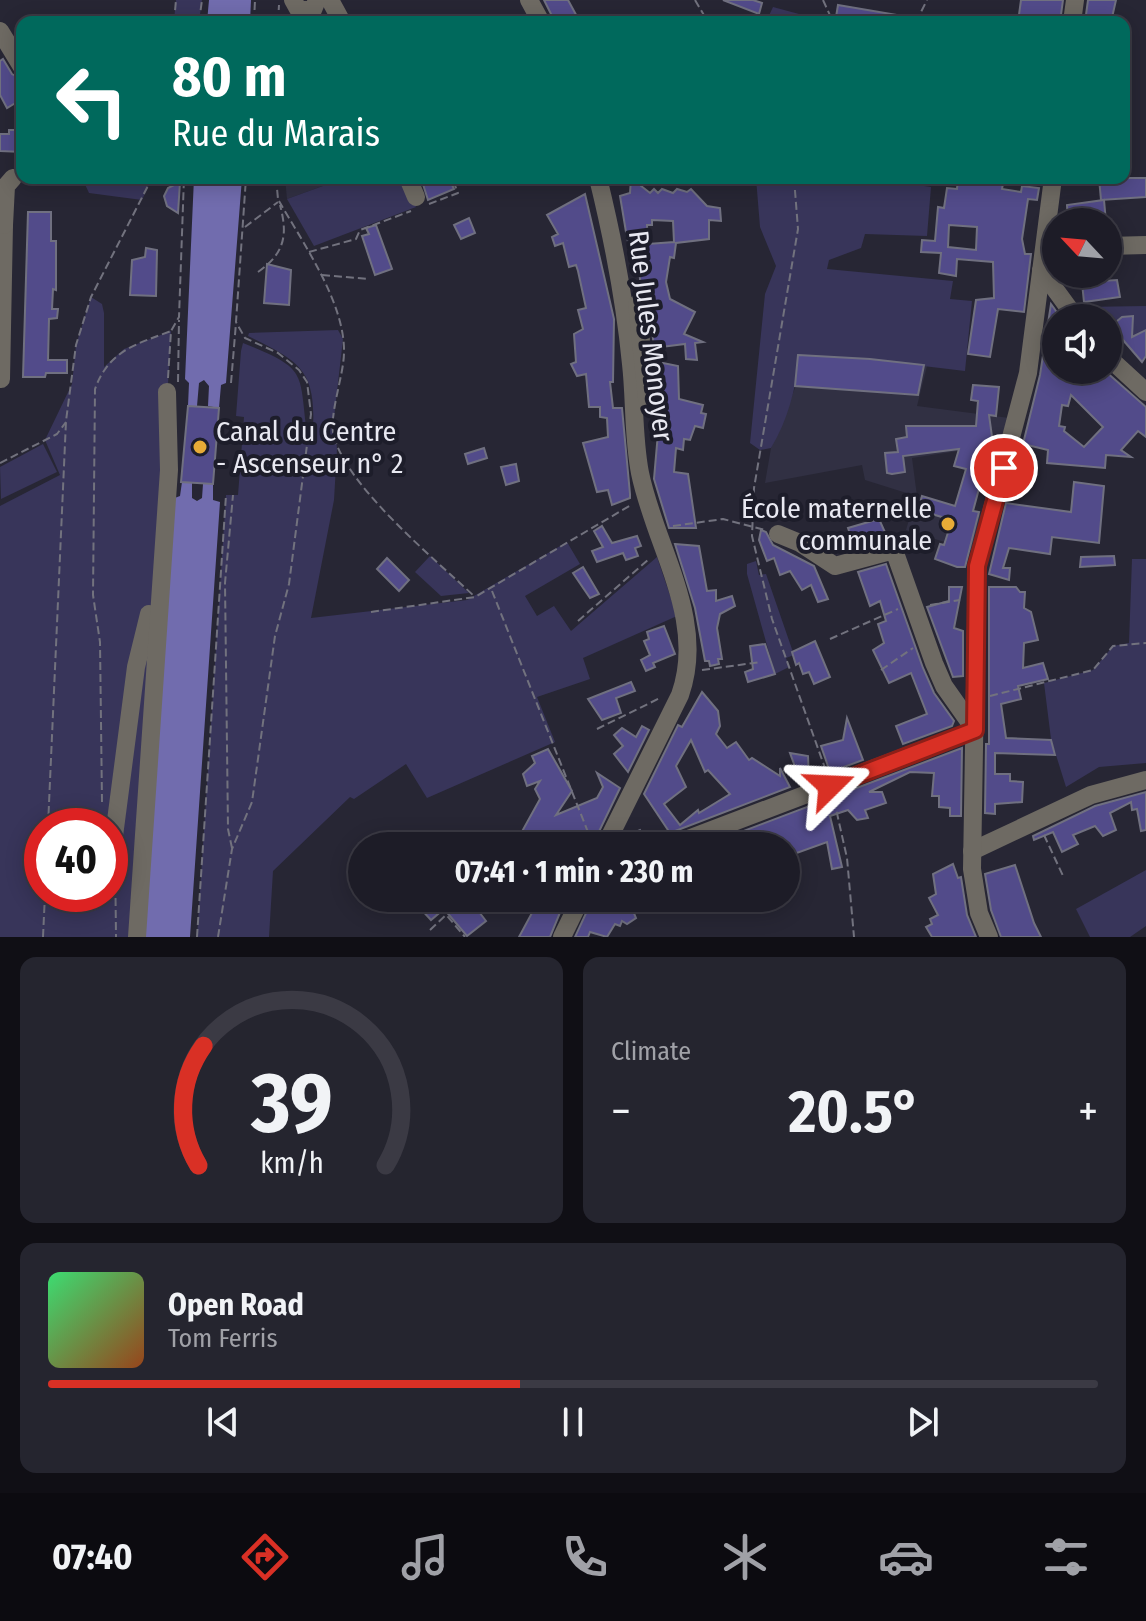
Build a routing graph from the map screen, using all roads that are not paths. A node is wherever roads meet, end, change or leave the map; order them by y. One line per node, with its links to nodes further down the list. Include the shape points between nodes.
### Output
1 (293, 0): 2 (street, via 298,9 313,10)
2 (317, 0)
3 (0, 31): 4 (street)
4 (16, 57)
5 (13, 178): 12 (street, via 6,186)
6 (411, 184): 10 (street)
7 (599, 184): 21 (street, Rue Jules Monoyer, via 624,300)
8 (612, 184): 21 (street, Rue Jules Monoyer, via 645,364)
9 (1053, 184): 11 (street)
10 (416, 197)
11 (1052, 208)
12 (2, 225): 18 (street)
13 (1146, 245): 14 (street)
14 (1122, 246)
15 (1041, 270): 16 (street); 24 (street, via 1028,373 980,553)
16 (1066, 304)
17 (1122, 370): 20 (street)
18 (1, 379)
19 (172, 391): 23 (street)
20 (1146, 392)
21 (647, 498): 27 (street, Rue Jules Monoyer, via 689,631 689,668)
22 (778, 534): 24 (street, via 835,566 894,550 944,686)
23 (158, 592): 26 (street, via 136,667); 31 (street)
24 (975, 730): 28 (street); 29 (street)
25 (1146, 780): 29 (street, via 1091,795)
26 (118, 808)
27 (606, 832)
28 (707, 832)
29 (972, 851): 33 (street, via 977,901)
30 (574, 912): 32 (street)
31 (137, 937)
32 (562, 937)
33 (989, 937)

